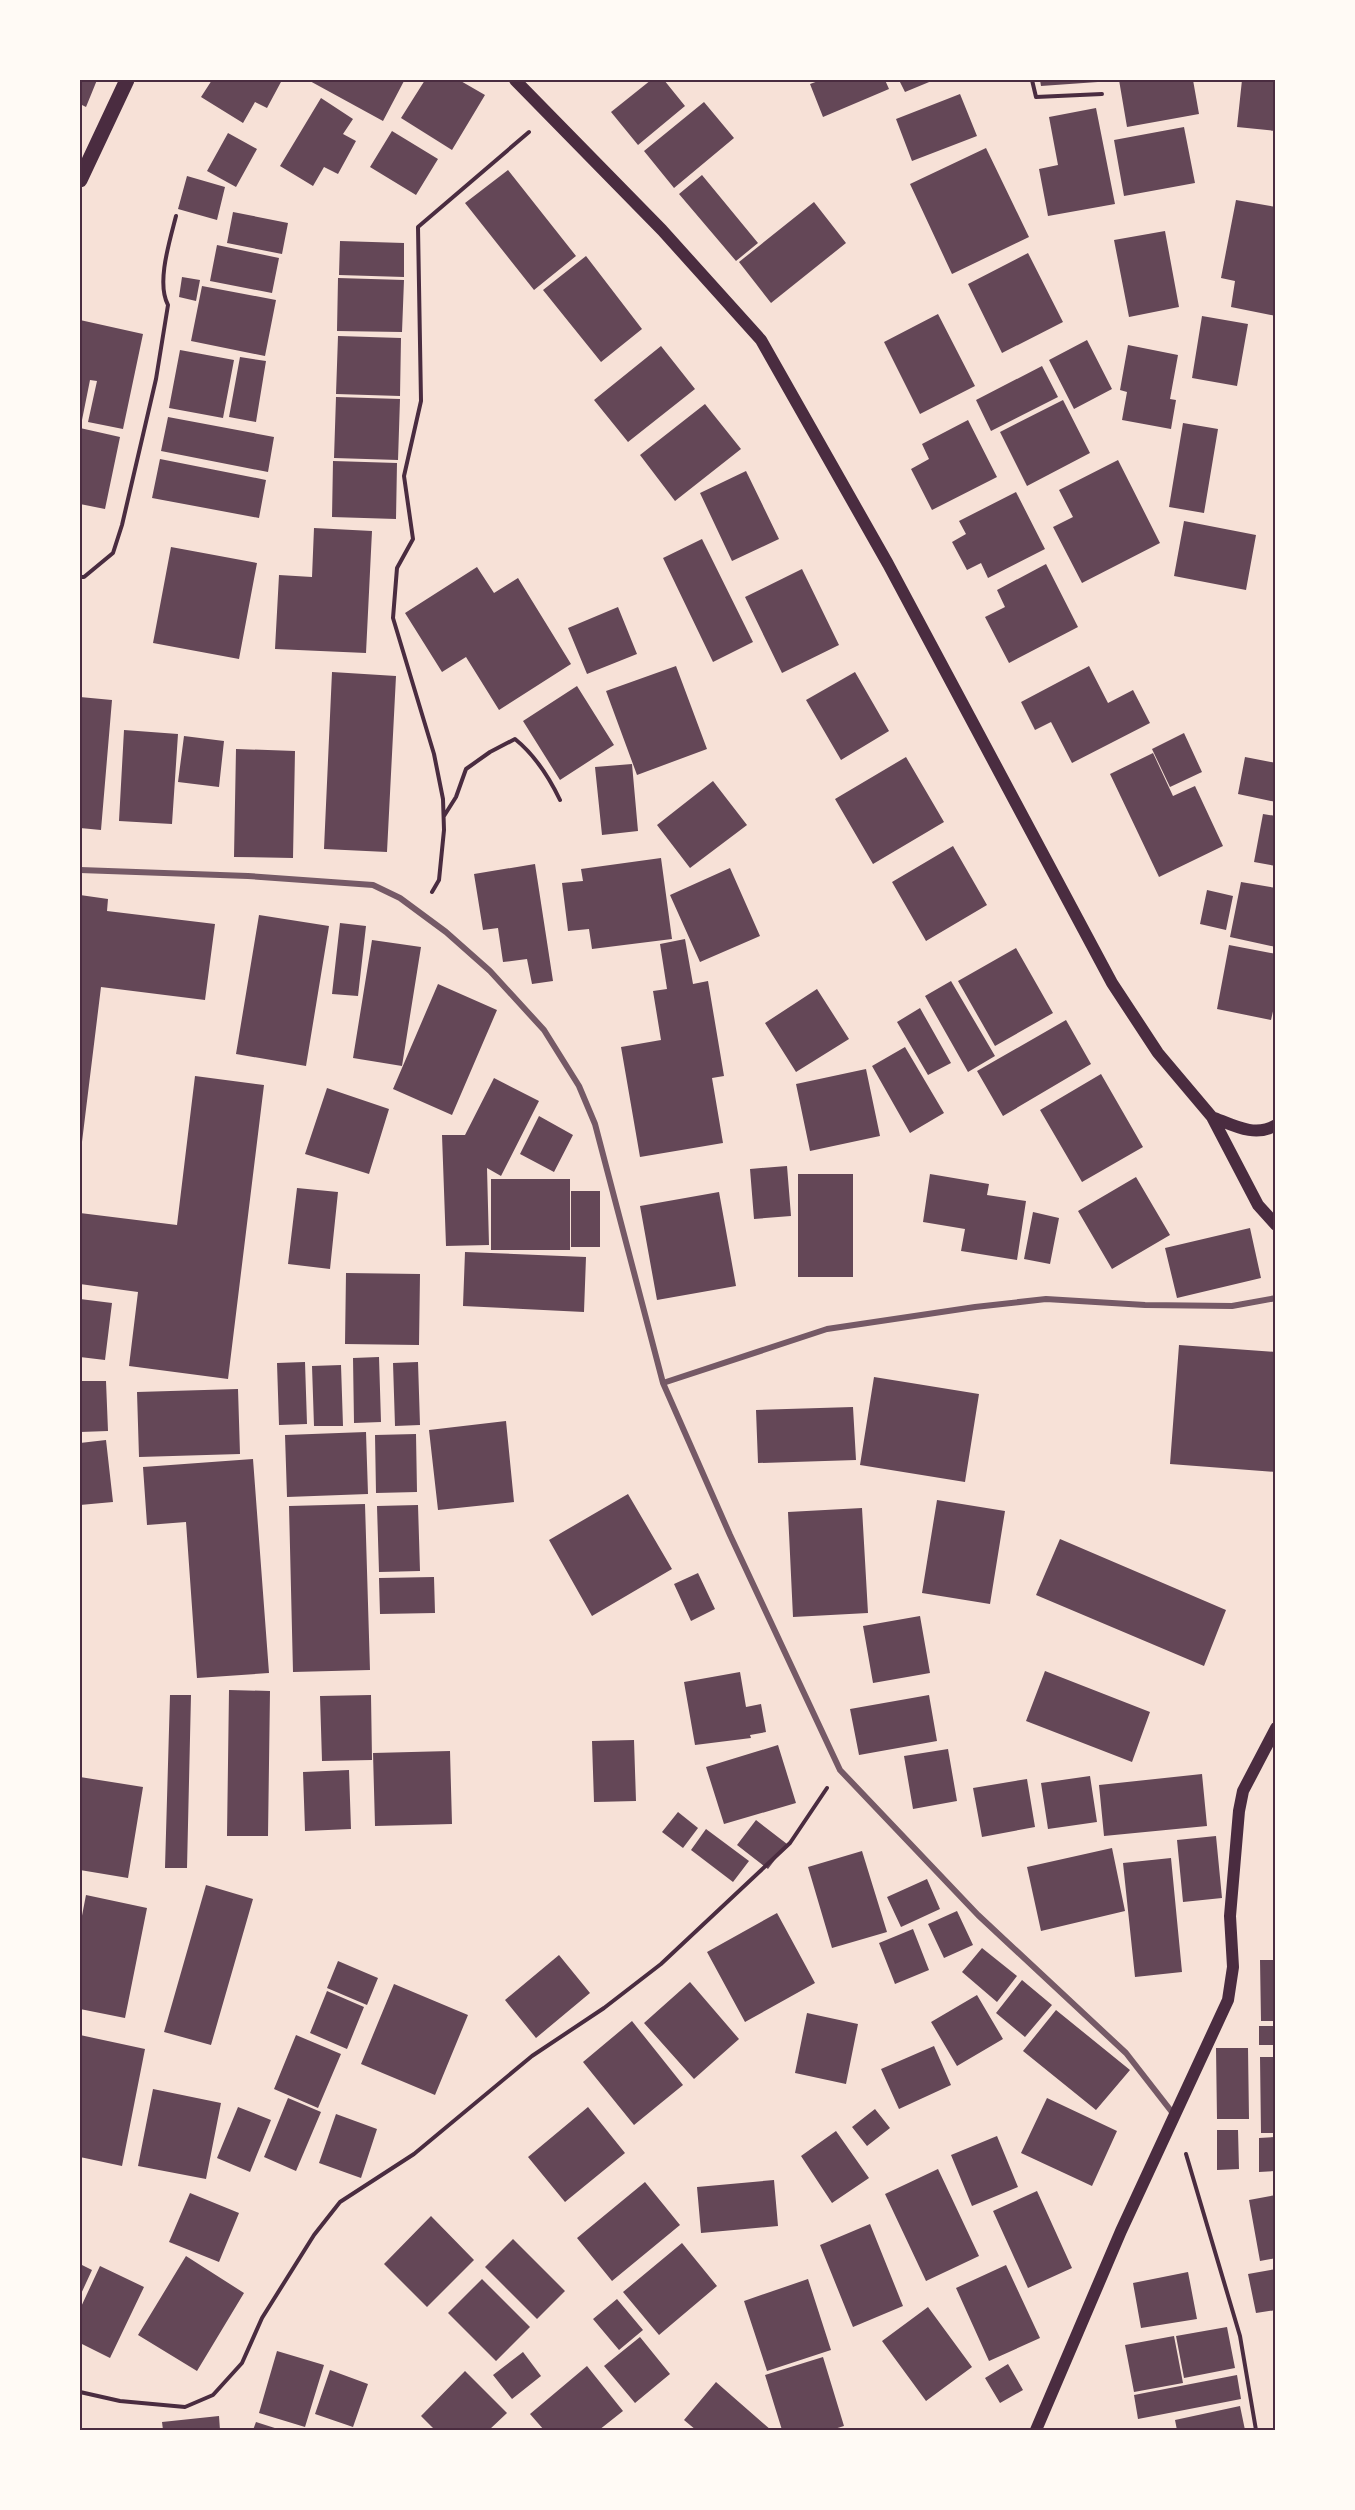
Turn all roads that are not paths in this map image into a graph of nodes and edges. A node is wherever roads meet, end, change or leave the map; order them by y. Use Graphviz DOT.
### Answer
graph roads {
  1 [pos="127,80"];
  2 [pos="515,80"];
  3 [pos="80,180"];
  4 [pos="80,870"];
  5 [pos="1212,1117"];
  6 [pos="1275,1125"];
  7 [pos="1275,1225"];
  8 [pos="1275,1298"];
  9 [pos="663,1383"];
  10 [pos="1275,1728"];
  11 [pos="1175,2116"];
  12 [pos="1036,2430"];
  1 -- 3 [label="main road"];
  2 -- 5 [label="main road"];
  4 -- 9 [label="street"];
  5 -- 6 [label="main road"];
  5 -- 7 [label="main road"];
  8 -- 9 [label="street"];
  9 -- 11 [label="street"];
  10 -- 11 [label="main road"];
  11 -- 12 [label="main road"];
}
